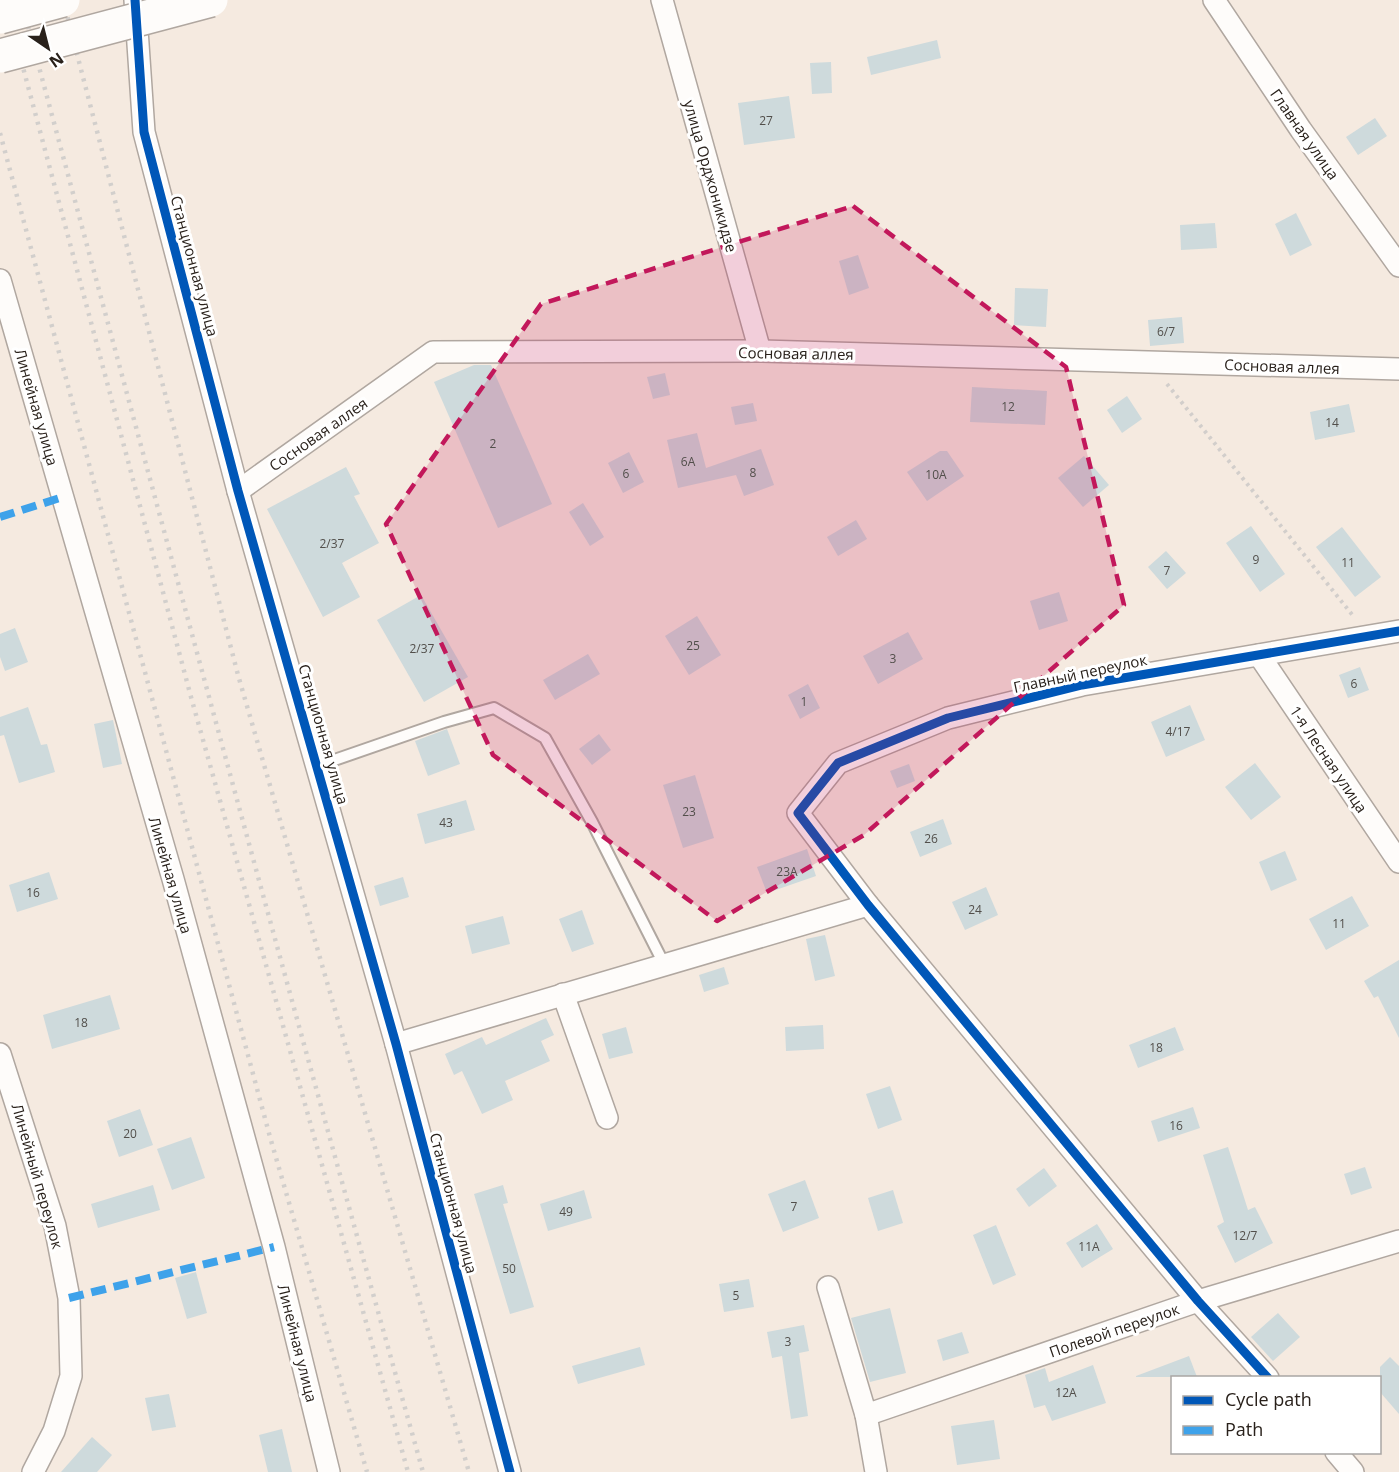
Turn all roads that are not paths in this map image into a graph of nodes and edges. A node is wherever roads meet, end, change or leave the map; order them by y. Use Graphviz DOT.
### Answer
graph roads {
  1 [pos="63,0"];
  2 [pos="135,0"];
  3 [pos="211,0"];
  4 [pos="662,0"];
  5 [pos="1214,0"];
  6 [pos="0,16"];
  7 [pos="0,56"];
  8 [pos="1399,266"];
  9 [pos="0,280"];
  10 [pos="760,351"];
  11 [pos="1399,369"];
  12 [pos="238,491"];
  13 [pos="1399,631"];
  14 [pos="1259,655"];
  15 [pos="317,766"];
  16 [pos="1399,862"];
  17 [pos="868,905"];
  18 [pos="664,964"];
  19 [pos="563,994"];
  20 [pos="396,1044"];
  21 [pos="0,1054"];
  22 [pos="607,1118"];
  23 [pos="1399,1240"];
  24 [pos="828,1287"];
  25 [pos="1198,1301"];
  26 [pos="1267,1376"];
  27 [pos="866,1415"];
  28 [pos="1338,1454"];
  29 [pos="33,1472"];
  30 [pos="329,1472"];
  31 [pos="510,1472"];
  32 [pos="876,1472"];
  33 [pos="1353,1472"];
  1 -- 6 [label="main road, bridge"];
  2 -- 12 [label="street, Станционная улица"];
  3 -- 7 [label="main road, bridge"];
  4 -- 10 [label="street, улица Орджоникидзе"];
  5 -- 8 [label="street, Главная улица"];
  9 -- 30 [label="street, Линейная улица"];
  10 -- 11 [label="street, Сосновая аллея"];
  10 -- 12 [label="street, Сосновая аллея"];
  12 -- 15 [label="street, Станционная улица"];
  13 -- 14 [label="street, Главный переулок"];
  14 -- 16 [label="street, 1-я Лесная улица"];
  14 -- 17 [label="street, Главный переулок"];
  15 -- 18 [label="lane"];
  15 -- 20 [label="street, Станционная улица"];
  17 -- 18 [label="street"];
  17 -- 25 [label="street"];
  18 -- 19 [label="street"];
  19 -- 20 [label="street"];
  19 -- 22 [label="street"];
  20 -- 31 [label="street, Станционная улица"];
  21 -- 29 [label="street, Линейный переулок"];
  23 -- 25 [label="street, Полевой переулок"];
  24 -- 27 [label="street"];
  25 -- 26 [label="street"];
  25 -- 27 [label="street, Полевой переулок"];
  27 -- 32 [label="street"];
  28 -- 33 [label="street"];
}
